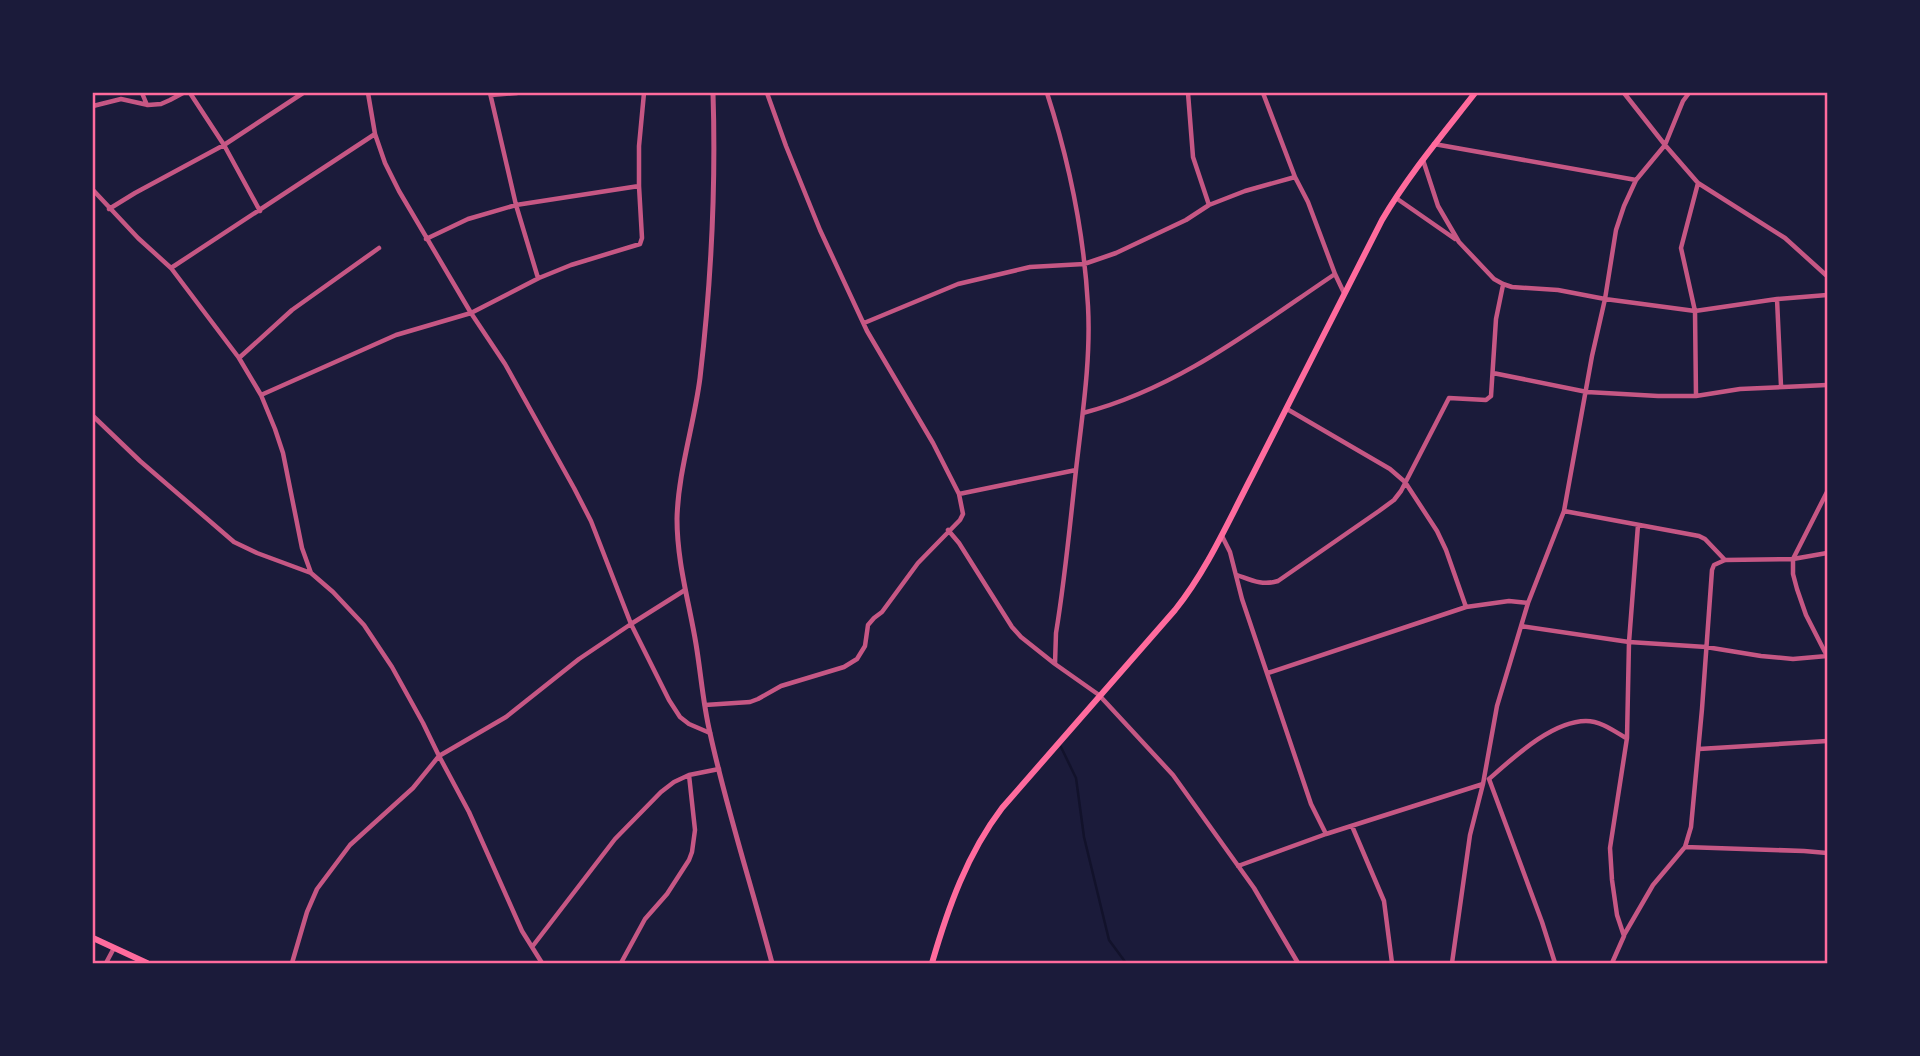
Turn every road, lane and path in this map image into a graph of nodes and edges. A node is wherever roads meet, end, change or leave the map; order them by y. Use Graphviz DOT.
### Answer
graph roads {
  1 [pos="142,93"];
  2 [pos="183,93"];
  3 [pos="190,93"];
  4 [pos="303,93"];
  5 [pos="368,93"];
  6 [pos="517,93"];
  7 [pos="644,93"];
  8 [pos="713,93"];
  9 [pos="767,93"];
  10 [pos="1047,93"];
  11 [pos="1188,93"];
  12 [pos="1263,93"];
  13 [pos="1475,93"];
  14 [pos="1624,93"];
  15 [pos="1689,93"];
  16 [pos="490,94"];
  17 [pos="148,105"];
  18 [pos="93,106"];
  19 [pos="375,134"];
  20 [pos="1434,144"];
  21 [pos="224,145"];
  22 [pos="1665,145"];
  23 [pos="1422,159"];
  24 [pos="1295,177"];
  25 [pos="1636,180"];
  26 [pos="1698,183"];
  27 [pos="639,186"];
  28 [pos="93,190"];
  29 [pos="1395,197"];
  30 [pos="516,205"];
  31 [pos="1209,205"];
  32 [pos="109,209"];
  33 [pos="260,211"];
  34 [pos="426,239"];
  35 [pos="1459,242"];
  36 [pos="379,248"];
  37 [pos="1084,264"];
  38 [pos="171,268"];
  39 [pos="1335,274"];
  40 [pos="1827,276"];
  41 [pos="538,278"];
  42 [pos="1503,284"];
  43 [pos="1345,293"];
  44 [pos="1827,295"];
  45 [pos="1605,299"];
  46 [pos="1777,299"];
  47 [pos="1695,312"];
  48 [pos="471,313"];
  49 [pos="864,323"];
  50 [pos="239,358"];
  51 [pos="1493,373"];
  52 [pos="1827,385"];
  53 [pos="1781,386"];
  54 [pos="1587,392"];
  55 [pos="261,396"];
  56 [pos="1696,396"];
  57 [pos="1287,410"];
  58 [pos="1083,413"];
  59 [pos="93,416"];
  60 [pos="1076,470"];
  61 [pos="1405,482"];
  62 [pos="1827,492"];
  63 [pos="959,494"];
  64 [pos="1564,511"];
  65 [pos="1638,525"];
  66 [pos="948,530"];
  67 [pos="1222,535"];
  68 [pos="1827,553"];
  69 [pos="1793,559"];
  70 [pos="1725,560"];
  71 [pos="311,573"];
  72 [pos="1237,575"];
  73 [pos="685,590"];
  74 [pos="1528,603"];
  75 [pos="1466,607"];
  76 [pos="631,624"];
  77 [pos="1521,626"];
  78 [pos="1629,642"];
  79 [pos="1706,647"];
  80 [pos="1827,657"];
  81 [pos="1055,664"];
  82 [pos="1268,673"];
  83 [pos="1099,695"];
  84 [pos="705,705"];
  85 [pos="710,733"];
  86 [pos="1627,738"];
  87 [pos="1827,741"];
  88 [pos="1699,749"];
  89 [pos="439,756"];
  90 [pos="719,769"];
  91 [pos="690,775"];
  92 [pos="1489,779"];
  93 [pos="1483,784"];
  94 [pos="1352,826"];
  95 [pos="1326,834"];
  96 [pos="1685,847"];
  97 [pos="1827,852"];
  98 [pos="1238,866"];
  99 [pos="1624,936"];
  100 [pos="93,938"];
  101 [pos="532,947"];
  102 [pos="114,948"];
  103 [pos="539,962"];
  104 [pos="106,963"];
  105 [pos="147,963"];
  106 [pos="292,963"];
  107 [pos="621,963"];
  108 [pos="772,963"];
  109 [pos="932,963"];
  110 [pos="1298,963"];
  111 [pos="1392,963"];
  112 [pos="1452,963"];
  113 [pos="1555,963"];
  114 [pos="1612,963"];
  1 -- 17 [label="street"];
  2 -- 17 [label="street"];
  3 -- 21 [label="street"];
  4 -- 21 [label="street"];
  5 -- 19 [label="street"];
  6 -- 16 [label="street"];
  7 -- 27 [label="street"];
  8 -- 73 [label="street"];
  9 -- 49 [label="street"];
  10 -- 37 [label="street"];
  11 -- 31 [label="street"];
  12 -- 24 [label="street"];
  13 -- 20 [label="main road"];
  14 -- 22 [label="street"];
  15 -- 22 [label="street"];
  16 -- 30 [label="street"];
  17 -- 18 [label="street"];
  19 -- 33 [label="street"];
  19 -- 34 [label="street"];
  20 -- 23 [label="main road"];
  20 -- 25 [label="street"];
  21 -- 32 [label="street"];
  21 -- 33 [label="street"];
  22 -- 25 [label="street"];
  22 -- 26 [label="street"];
  23 -- 29 [label="main road"];
  23 -- 35 [label="street"];
  24 -- 31 [label="street"];
  24 -- 39 [label="street"];
  25 -- 45 [label="street"];
  26 -- 40 [label="street"];
  26 -- 47 [label="street"];
  27 -- 30 [label="street"];
  27 -- 41 [label="street"];
  28 -- 32 [label="street"];
  29 -- 35 [label="street"];
  29 -- 43 [label="main road"];
  30 -- 34 [label="street"];
  30 -- 41 [label="street"];
  31 -- 37 [label="street"];
  32 -- 38 [label="street"];
  33 -- 38 [label="street"];
  34 -- 48 [label="street"];
  35 -- 42 [label="street"];
  36 -- 50 [label="street"];
  37 -- 49 [label="street"];
  37 -- 58 [label="street"];
  38 -- 50 [label="street"];
  39 -- 43 [label="street"];
  39 -- 58 [label="street"];
  41 -- 48 [label="street"];
  42 -- 45 [label="street"];
  42 -- 51 [label="street"];
  43 -- 57 [label="main road"];
  44 -- 46 [label="street"];
  45 -- 47 [label="street"];
  45 -- 54 [label="street"];
  46 -- 47 [label="street"];
  46 -- 53 [label="street"];
  47 -- 56 [label="street"];
  48 -- 55 [label="street"];
  48 -- 76 [label="street"];
  49 -- 63 [label="street"];
  50 -- 55 [label="street"];
  51 -- 54 [label="street"];
  51 -- 61 [label="street"];
  52 -- 53 [label="street"];
  53 -- 56 [label="street"];
  54 -- 56 [label="street"];
  54 -- 64 [label="street"];
  55 -- 71 [label="street"];
  57 -- 61 [label="street"];
  57 -- 67 [label="main road"];
  58 -- 60 [label="street"];
  59 -- 71 [label="street"];
  60 -- 63 [label="street"];
  60 -- 81 [label="street"];
  61 -- 72 [label="street"];
  61 -- 75 [label="street"];
  62 -- 69 [label="street"];
  63 -- 66 [label="street"];
  64 -- 65 [label="street"];
  64 -- 74 [label="street"];
  65 -- 70 [label="street"];
  65 -- 78 [label="street"];
  66 -- 81 [label="street"];
  66 -- 84 [label="street"];
  67 -- 72 [label="street"];
  67 -- 83 [label="main road"];
  68 -- 69 [label="street"];
  69 -- 70 [label="street"];
  69 -- 80 [label="street"];
  70 -- 79 [label="street"];
  71 -- 89 [label="street"];
  72 -- 82 [label="street"];
  73 -- 76 [label="street"];
  73 -- 84 [label="street"];
  74 -- 75 [label="street"];
  74 -- 77 [label="street"];
  75 -- 82 [label="street"];
  76 -- 85 [label="street"];
  76 -- 89 [label="street"];
  77 -- 78 [label="street"];
  77 -- 93 [label="street"];
  78 -- 79 [label="street"];
  78 -- 86 [label="street"];
  79 -- 80 [label="street"];
  79 -- 88 [label="street"];
  81 -- 83 [label="street"];
  82 -- 95 [label="street"];
  83 -- 98 [label="street"];
  83 -- 109 [label="main road"];
  84 -- 85 [label="street"];
  85 -- 90 [label="street"];
  86 -- 92 [label="street"];
  86 -- 99 [label="street"];
  87 -- 88 [label="street"];
  88 -- 96 [label="street"];
  89 -- 101 [label="street"];
  89 -- 106 [label="street"];
  90 -- 91 [label="street"];
  90 -- 108 [label="street"];
  91 -- 101 [label="street"];
  91 -- 107 [label="street"];
  92 -- 93 [label="street"];
  92 -- 113 [label="street"];
  93 -- 94 [label="street"];
  93 -- 112 [label="street"];
  94 -- 95 [label="street"];
  94 -- 111 [label="street"];
  95 -- 98 [label="street"];
  96 -- 97 [label="street"];
  96 -- 99 [label="street"];
  98 -- 110 [label="street"];
  99 -- 114 [label="street"];
  100 -- 102 [label="main road"];
  101 -- 103 [label="street"];
  102 -- 104 [label="street"];
  102 -- 105 [label="main road"];
}
